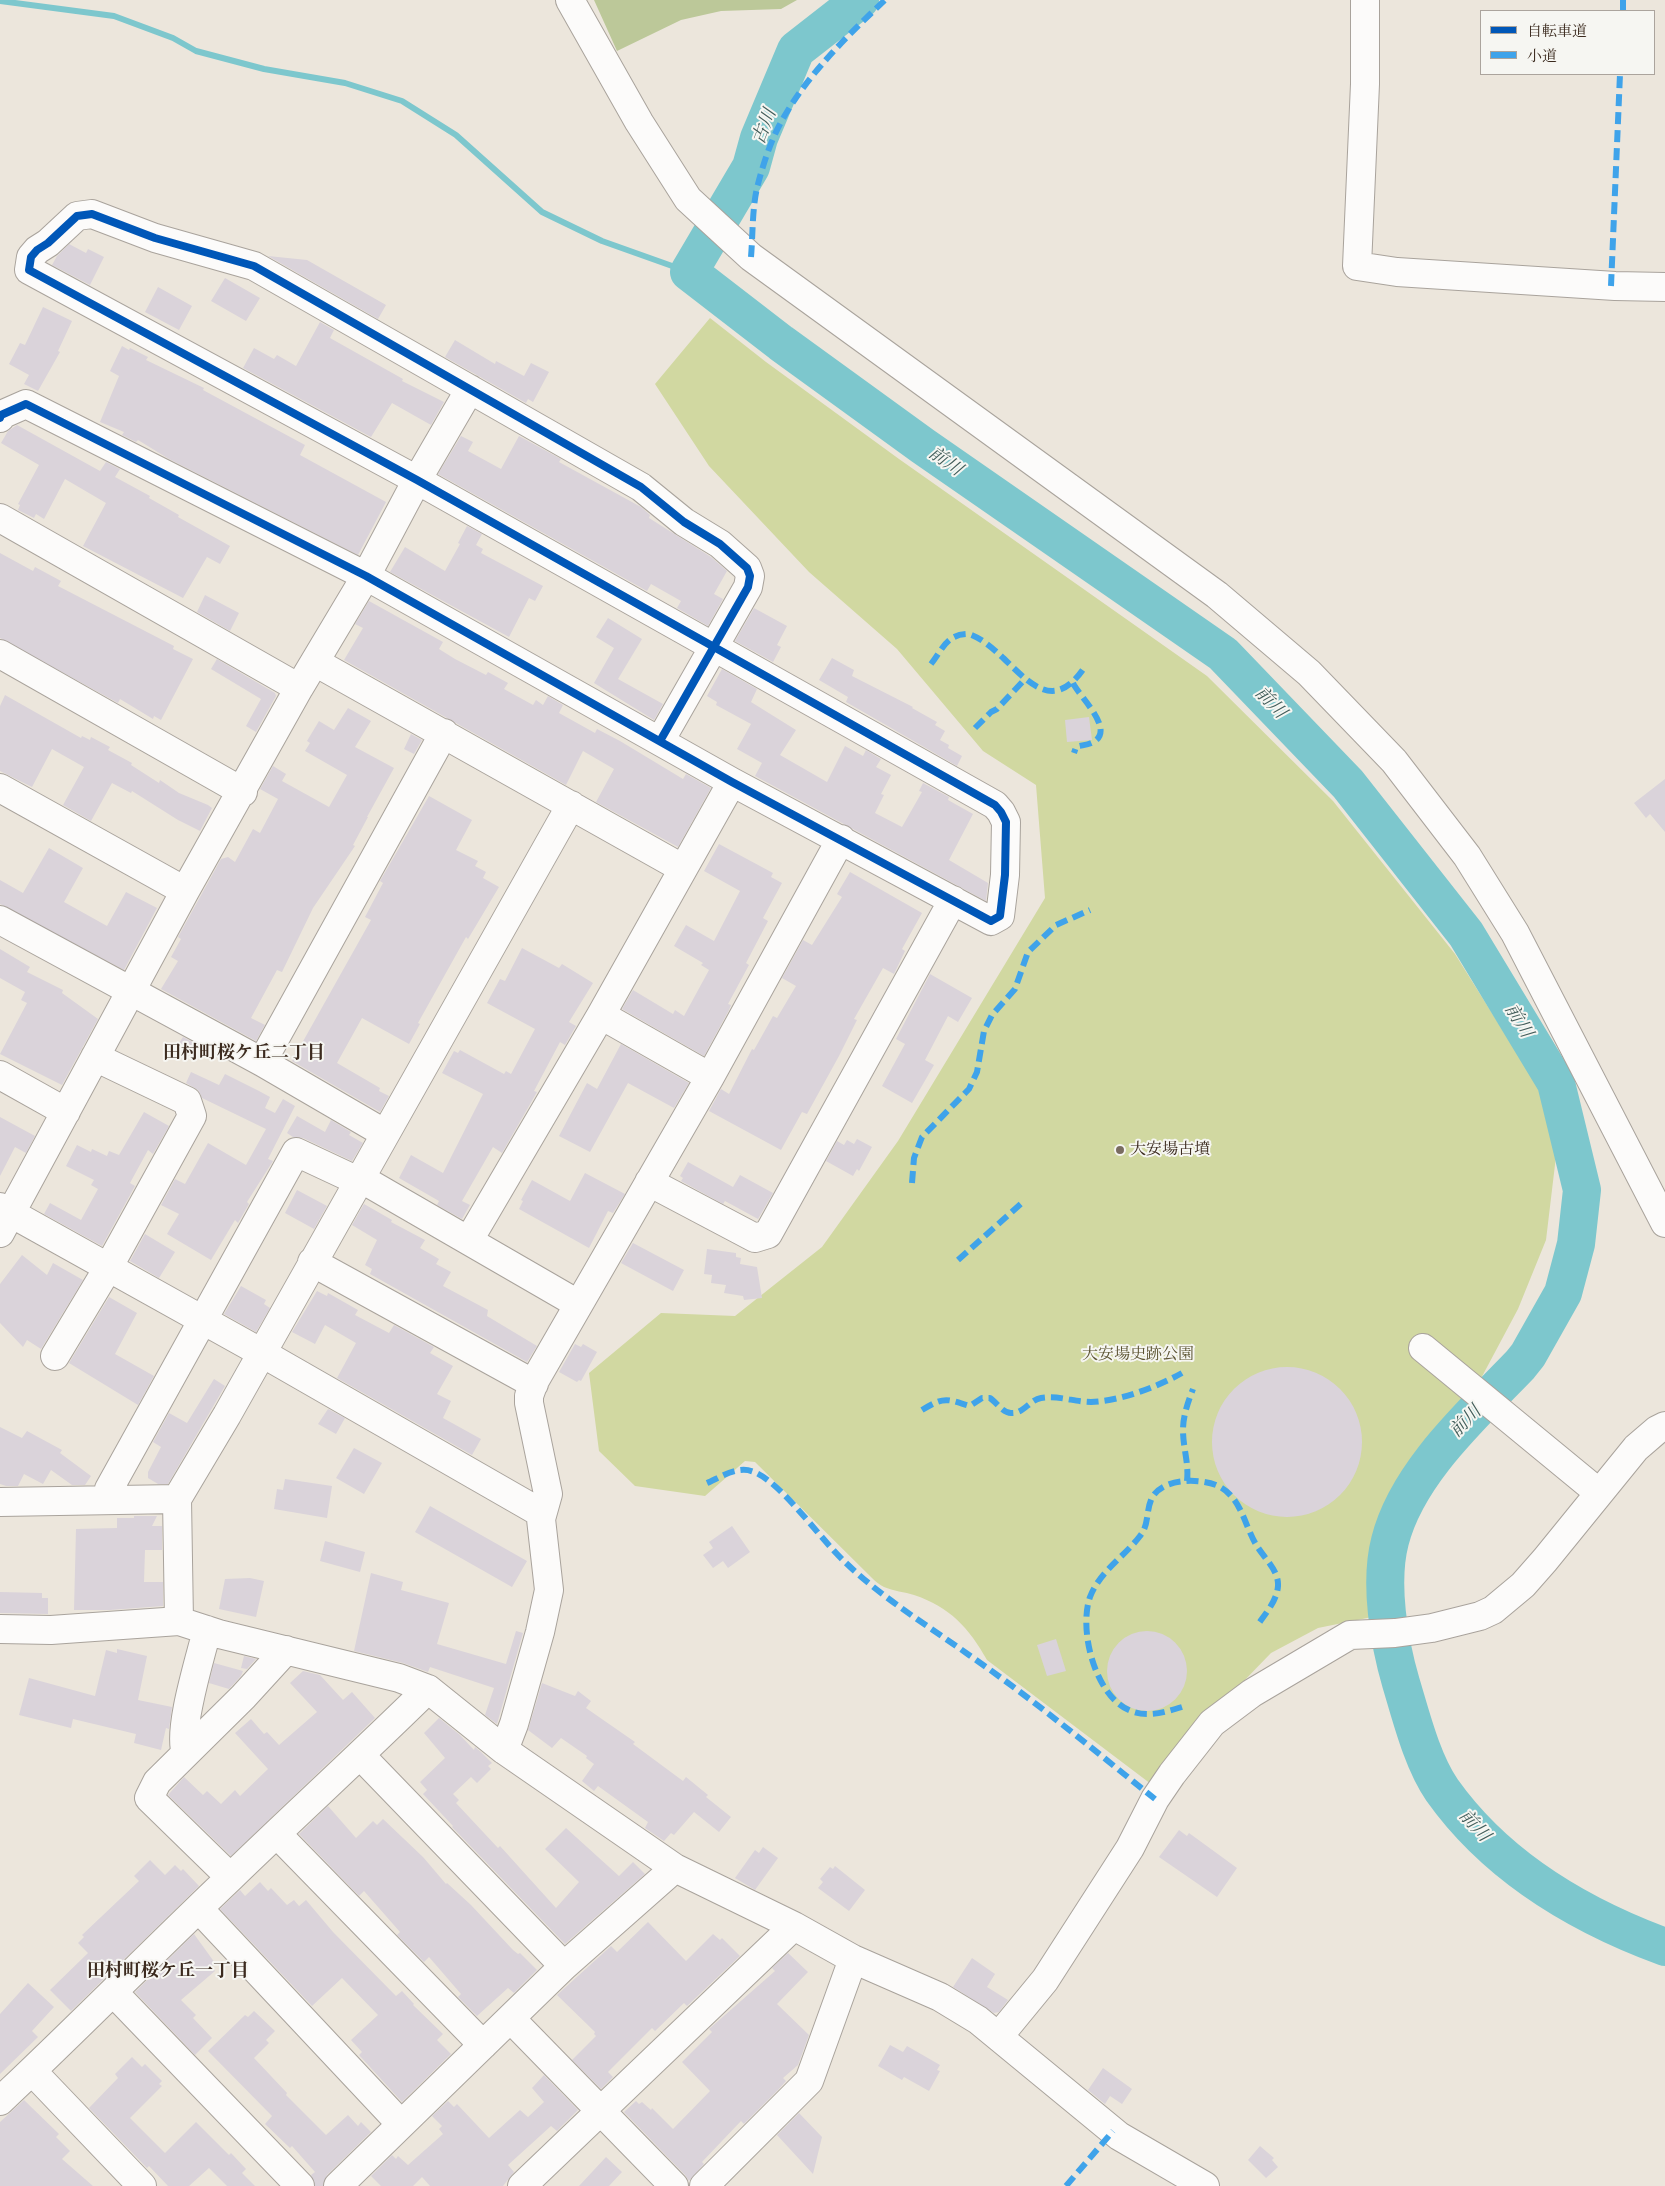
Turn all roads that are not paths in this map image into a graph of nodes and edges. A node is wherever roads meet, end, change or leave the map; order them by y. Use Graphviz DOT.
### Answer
graph roads {
  1 [pos="570,0"];
  2 [pos="1365,0"];
  3 [pos="1665,287"];
  4 [pos="470,389"];
  5 [pos="0,418"];
  6 [pos="417,480"];
  7 [pos="0,518"];
  8 [pos="366,576"];
  9 [pos="714,648"];
  10 [pos="0,654"];
  11 [pos="315,662"];
  12 [pos="299,688"];
  13 [pos="444,733"];
  14 [pos="660,741"];
  15 [pos="732,782"];
  16 [pos="0,788"];
  17 [pos="242,792"];
  18 [pos="570,804"];
  19 [pos="841,839"];
  20 [pos="682,868"];
  21 [pos="185,891"];
  22 [pos="953,900"];
  23 [pos="0,920"];
  24 [pos="131,991"];
  25 [pos="601,1015"];
  26 [pos="95,1057"];
  27 [pos="262,1062"];
  28 [pos="0,1075"];
  29 [pos="710,1077"];
  30 [pos="66,1112"];
  31 [pos="384,1133"];
  32 [pos="359,1180"];
  33 [pos="649,1182"];
  34 [pos="4,1218"];
  35 [pos="1665,1223"];
  36 [pos="469,1240"];
  37 [pos="312,1262"];
  38 [pos="108,1268"];
  39 [pos="578,1304"];
  40 [pos="204,1321"];
  41 [pos="1423,1348"];
  42 [pos="262,1353"];
  43 [pos="55,1356"];
  44 [pos="534,1384"];
  45 [pos="1665,1426"];
  46 [pos="1598,1492"];
  47 [pos="178,1499"];
  48 [pos="106,1500"];
  49 [pos="0,1502"];
  50 [pos="542,1513"];
  51 [pos="179,1621"];
  52 [pos="0,1629"];
  53 [pos="207,1630"];
  54 [pos="286,1650"];
  55 [pos="428,1689"];
  56 [pos="504,1750"];
  57 [pos="186,1753"];
  58 [pos="361,1756"];
  59 [pos="277,1834"];
  60 [pos="674,1868"];
  61 [pos="230,1877"];
  62 [pos="199,1909"];
  63 [pos="794,1926"];
  64 [pos="854,1959"];
  65 [pos="564,1966"];
  66 [pos="114,1993"];
  67 [pos="511,2019"];
  68 [pos="999,2036"];
  69 [pos="483,2045"];
  70 [pos="32,2071"];
  71 [pos="0,2101"];
  72 [pos="601,2109"];
  73 [pos="400,2124"];
  74 [pos="142,2186"];
  75 [pos="300,2186"];
  76 [pos="338,2186"];
  77 [pos="522,2186"];
  78 [pos="674,2186"];
  79 [pos="704,2186"];
  80 [pos="1205,2186"];
  1 -- 35 [label="street"];
  2 -- 3 [label="street"];
  4 -- 6 [label="street"];
  4 -- 6 [label="street"];
  4 -- 9 [label="street"];
  5 -- 8 [label="street"];
  6 -- 8 [label="street"];
  6 -- 9 [label="street"];
  7 -- 12 [label="street"];
  8 -- 11 [label="street"];
  8 -- 14 [label="street"];
  9 -- 14 [label="street"];
  9 -- 22 [label="street"];
  10 -- 17 [label="street"];
  11 -- 12 [label="street"];
  11 -- 13 [label="street"];
  12 -- 17 [label="street"];
  13 -- 18 [label="street"];
  13 -- 27 [label="street"];
  14 -- 15 [label="street"];
  15 -- 19 [label="street"];
  15 -- 20 [label="street"];
  16 -- 21 [label="street"];
  17 -- 21 [label="street"];
  18 -- 20 [label="street"];
  18 -- 31 [label="street"];
  19 -- 22 [label="street"];
  19 -- 29 [label="street"];
  20 -- 25 [label="street"];
  21 -- 24 [label="street"];
  22 -- 33 [label="street"];
  23 -- 24 [label="street"];
  24 -- 26 [label="street"];
  24 -- 27 [label="street"];
  25 -- 29 [label="street"];
  25 -- 36 [label="street"];
  26 -- 30 [label="street"];
  26 -- 38 [label="street"];
  27 -- 31 [label="street"];
  28 -- 30 [label="street"];
  29 -- 33 [label="street"];
  30 -- 34 [label="street"];
  31 -- 32 [label="street"];
  32 -- 36 [label="street"];
  32 -- 37 [label="street"];
  32 -- 40 [label="street"];
  33 -- 39 [label="street"];
  34 -- 38 [label="street"];
  36 -- 39 [label="street"];
  37 -- 42 [label="street"];
  37 -- 44 [label="street"];
  38 -- 40 [label="street"];
  38 -- 43 [label="street"];
  39 -- 44 [label="street"];
  40 -- 42 [label="street"];
  40 -- 48 [label="street"];
  41 -- 46 [label="street"];
  42 -- 47 [label="street"];
  42 -- 50 [label="street"];
  44 -- 50 [label="street"];
  45 -- 46 [label="street"];
  46 -- 68 [label="street"];
  47 -- 48 [label="street"];
  47 -- 51 [label="street"];
  48 -- 49 [label="street"];
  50 -- 56 [label="street"];
  51 -- 52 [label="street"];
  51 -- 53 [label="street"];
  53 -- 54 [label="street"];
  53 -- 57 [label="street"];
  54 -- 55 [label="street"];
  54 -- 57 [label="street"];
  55 -- 56 [label="street"];
  55 -- 58 [label="street"];
  56 -- 60 [label="street"];
  57 -- 61 [label="street"];
  58 -- 59 [label="street"];
  58 -- 65 [label="street"];
  59 -- 61 [label="street"];
  59 -- 69 [label="street"];
  60 -- 63 [label="street"];
  60 -- 65 [label="street"];
  61 -- 62 [label="street"];
  62 -- 66 [label="street"];
  62 -- 73 [label="street"];
  63 -- 64 [label="street"];
  63 -- 72 [label="street"];
  64 -- 68 [label="street"];
  64 -- 79 [label="street"];
  65 -- 67 [label="street"];
  66 -- 70 [label="street"];
  66 -- 75 [label="street"];
  67 -- 69 [label="street"];
  67 -- 72 [label="street"];
  68 -- 80 [label="street"];
  69 -- 73 [label="street"];
  70 -- 71 [label="street"];
  70 -- 74 [label="street"];
  72 -- 77 [label="street"];
  72 -- 78 [label="street"];
  73 -- 76 [label="street"];
}
